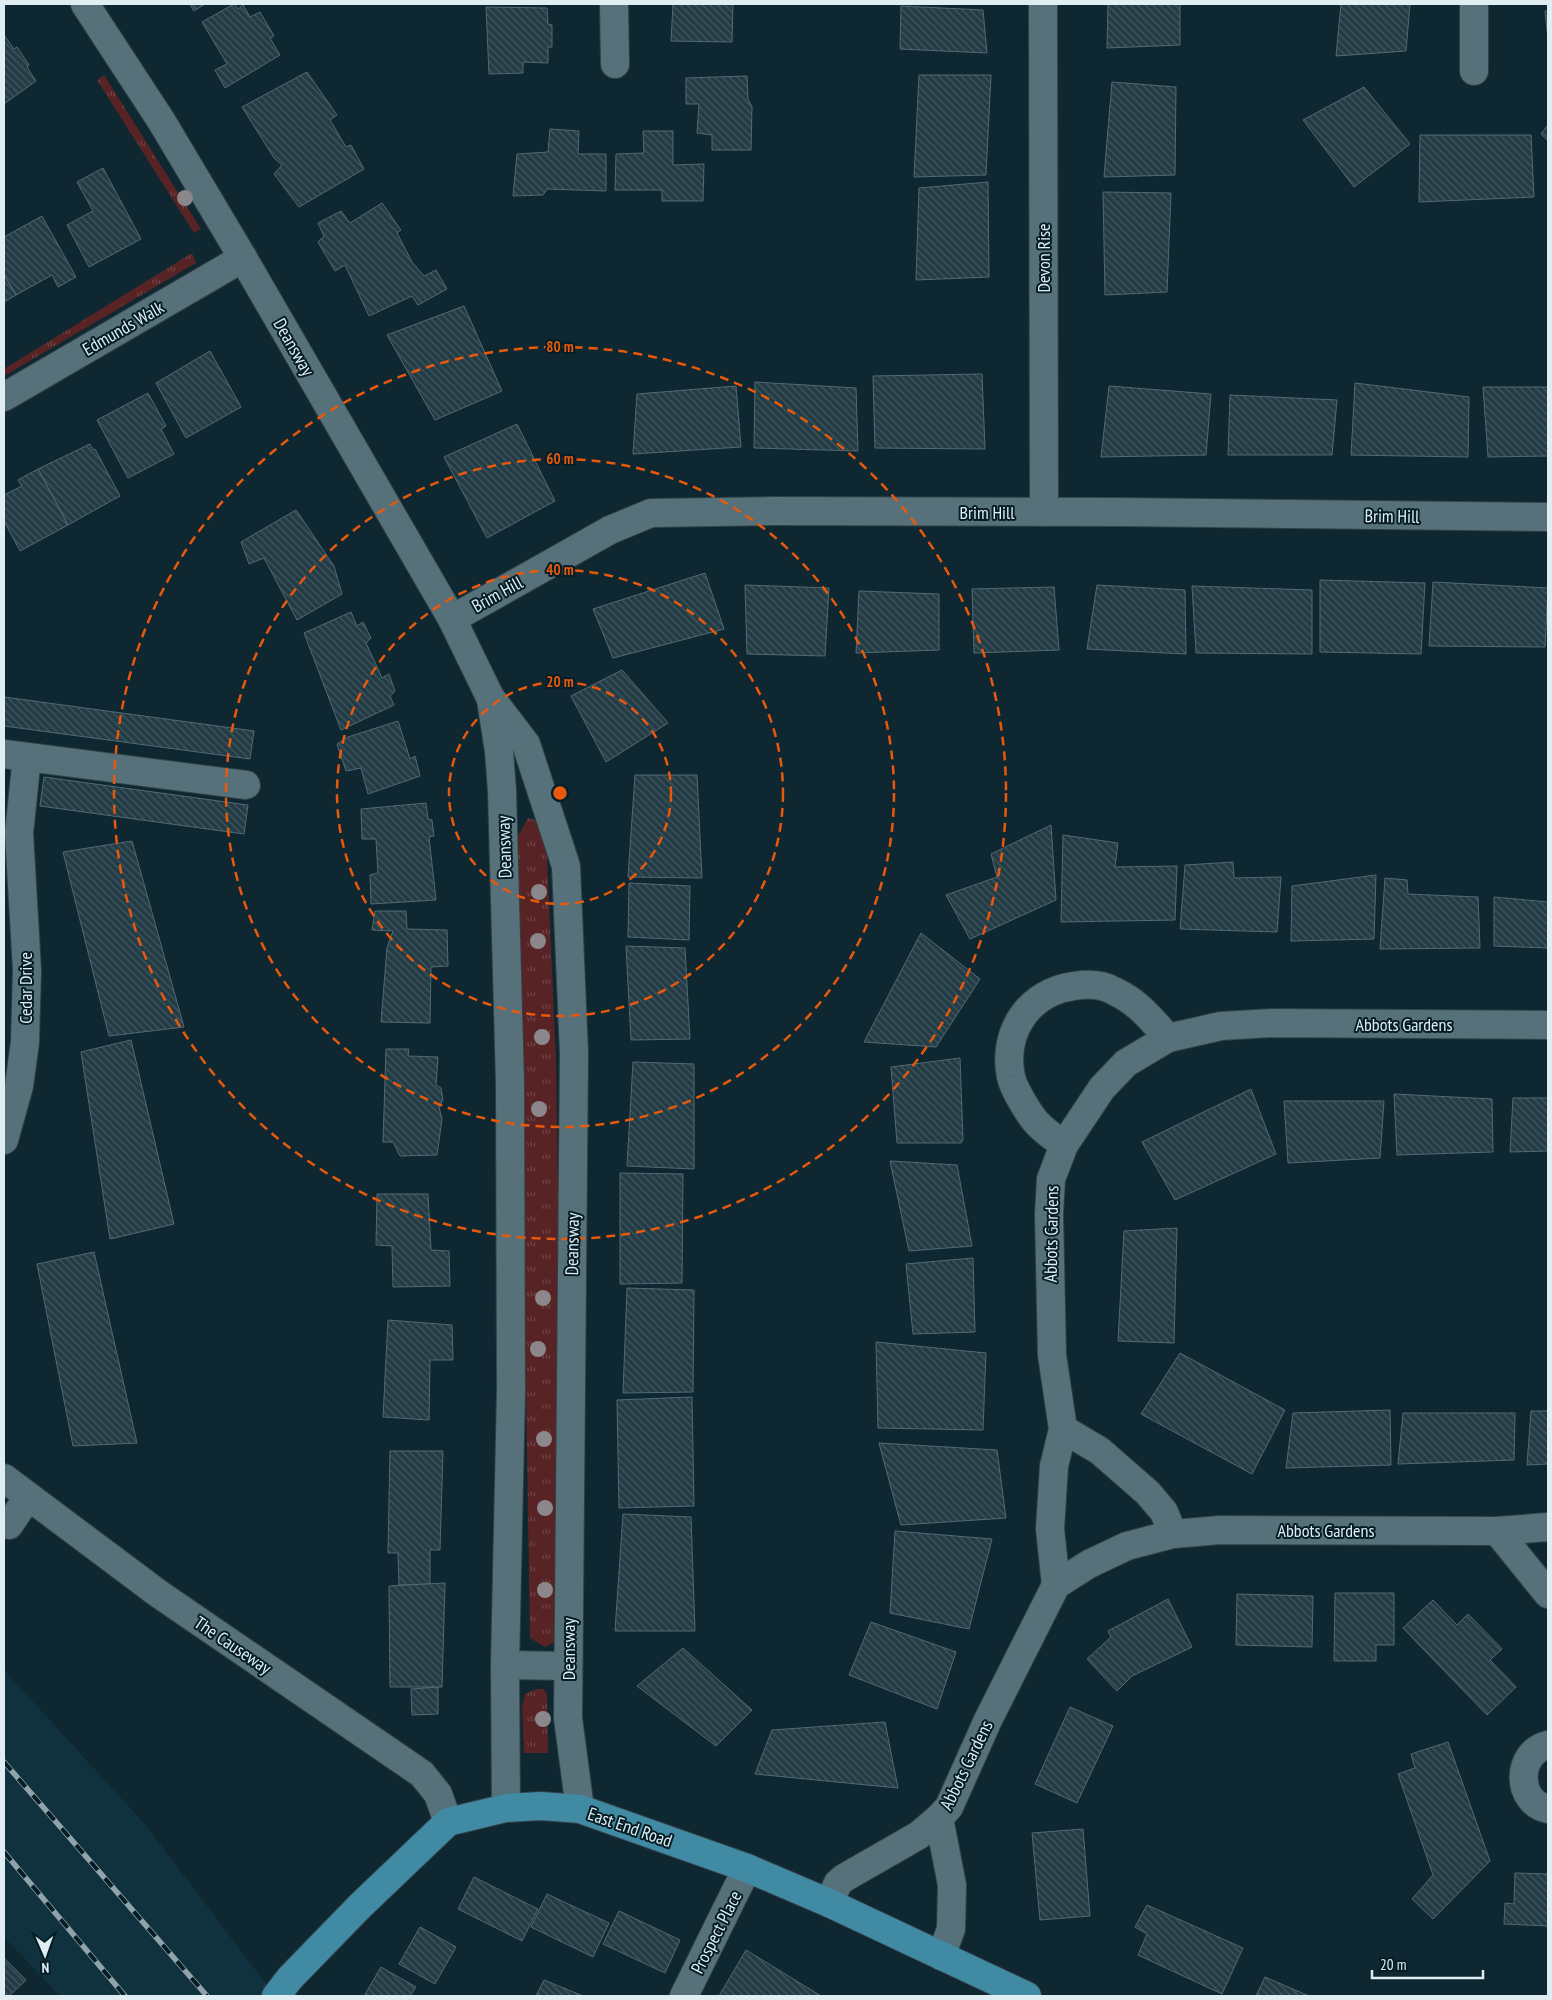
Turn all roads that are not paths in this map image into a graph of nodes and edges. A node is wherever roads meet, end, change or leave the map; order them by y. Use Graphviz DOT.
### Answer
graph roads {
  1 [pos="85,4"];
  2 [pos="614,4"];
  3 [pos="1043,4"];
  4 [pos="1474,4"];
  5 [pos="614,64"];
  6 [pos="1474,71"];
  7 [pos="243,258"];
  8 [pos="4,397"];
  9 [pos="1044,512"];
  10 [pos="1548,517"];
  11 [pos="452,619"];
  12 [pos="490,697"];
  13 [pos="15,755"];
  14 [pos="246,785"];
  15 [pos="1548,1024"];
  16 [pos="1168,1038"];
  17 [pos="4,1140"];
  18 [pos="1064,1145"];
  19 [pos="1063,1429"];
  20 [pos="4,1478"];
  21 [pos="28,1497"];
  22 [pos="9,1525"];
  23 [pos="1548,1527"];
  24 [pos="1497,1531"];
  25 [pos="1173,1534"];
  26 [pos="1056,1585"];
  27 [pos="1548,1594"];
  28 [pos="505,1665"];
  29 [pos="568,1666"];
  30 [pos="1548,1745"];
  31 [pos="506,1808"];
  32 [pos="1548,1808"];
  33 [pos="580,1809"];
  34 [pos="939,1818"];
  35 [pos="448,1822"];
  36 [pos="748,1868"];
  37 [pos="829,1903"];
  38 [pos="941,1956"];
  39 [pos="283,1987"];
  40 [pos="684,1996"];
  41 [pos="1027,1996"];
  1 -- 7 [label="street, Deansway"];
  2 -- 5 [label="street"];
  3 -- 9 [label="street, Devon Rise"];
  4 -- 6 [label="street"];
  7 -- 8 [label="street, Edmunds Walk"];
  7 -- 11 [label="street, Deansway"];
  9 -- 10 [label="street, Brim Hill"];
  9 -- 11 [label="street, Brim Hill"];
  11 -- 12 [label="street, Deansway"];
  12 -- 28 [label="street, Deansway"];
  12 -- 29 [label="street, Deansway"];
  13 -- 14 [label="street"];
  13 -- 17 [label="street, Cedar Drive"];
  15 -- 16 [label="street, Abbots Gardens"];
  16 -- 18 [label="street, Abbots Gardens"];
  16 -- 18 [label="street"];
  18 -- 19 [label="street, Abbots Gardens"];
  19 -- 25 [label="street"];
  19 -- 26 [label="street, Abbots Gardens"];
  20 -- 21 [label="street, The Causeway"];
  21 -- 22 [label="street"];
  21 -- 35 [label="street, The Causeway"];
  23 -- 24 [label="street, Abbots Gardens"];
  24 -- 25 [label="street, Abbots Gardens"];
  24 -- 27 [label="street"];
  25 -- 26 [label="street, Abbots Gardens"];
  26 -- 34 [label="street, Abbots Gardens"];
  28 -- 29 [label="street"];
  28 -- 31 [label="street, Deansway"];
  29 -- 33 [label="street, Deansway"];
  30 -- 32 [label="street"];
  31 -- 33 [label="main road, East End Road"];
  31 -- 35 [label="main road, East End Road"];
  33 -- 36 [label="main road, East End Road"];
  34 -- 37 [label="street"];
  34 -- 38 [label="street, Abbots Gardens"];
  35 -- 39 [label="main road"];
  36 -- 37 [label="main road, East End Road"];
  36 -- 40 [label="street, Prospect Place"];
  37 -- 38 [label="main road, East End Road"];
  38 -- 41 [label="main road, East End Road"];
}
